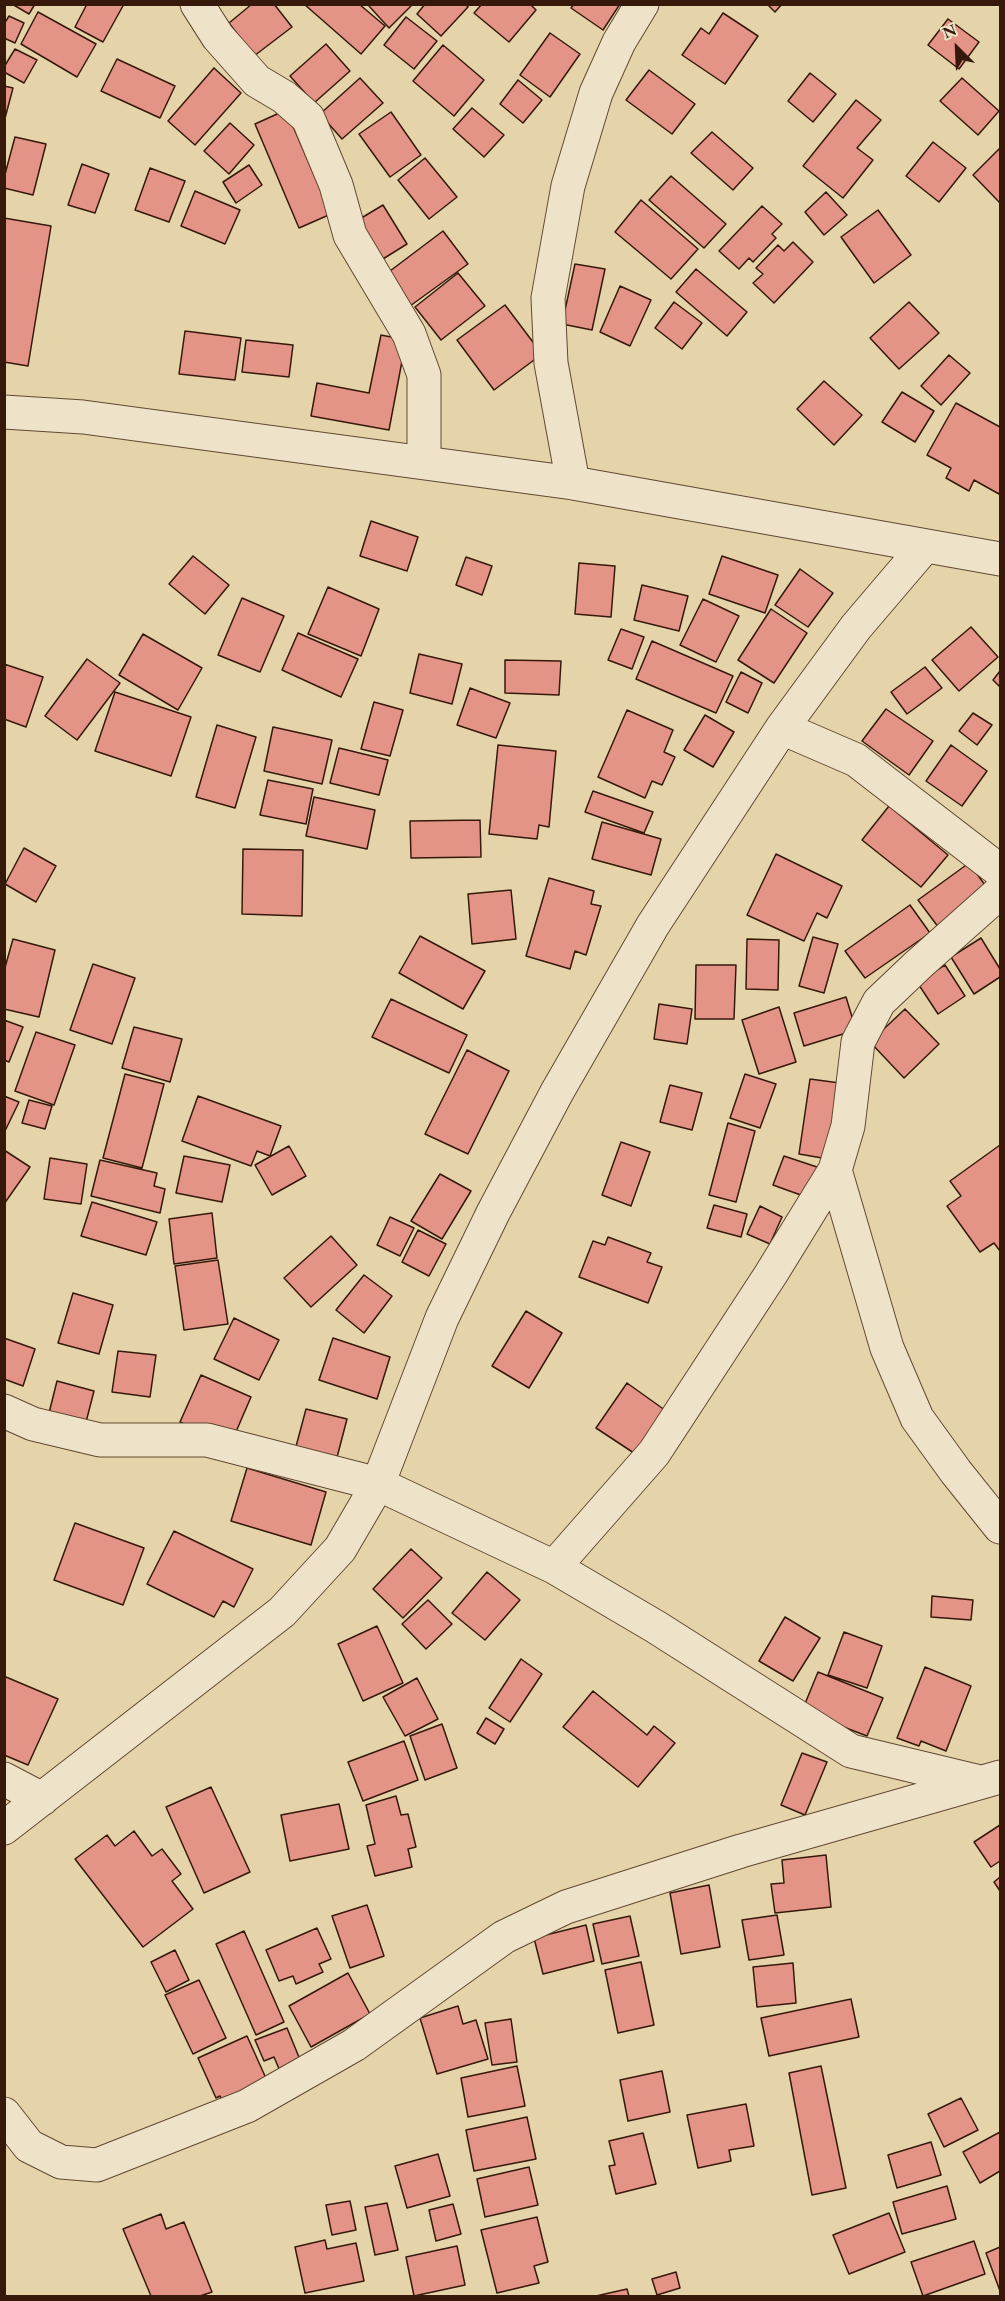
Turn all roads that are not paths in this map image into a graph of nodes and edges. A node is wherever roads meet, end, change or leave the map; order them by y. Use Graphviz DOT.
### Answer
graph roads {
  1 [pos="198,4"];
  2 [pos="642,4"];
  3 [pos="4,412"];
  4 [pos="424,462"];
  5 [pos="573,483"];
  6 [pos="925,546"];
  7 [pos="1000,559"];
  8 [pos="783,728"];
  9 [pos="1000,871"];
  10 [pos="1000,892"];
  11 [pos="836,1170"];
  12 [pos="4,1411"];
  13 [pos="378,1484"];
  14 [pos="1000,1527"];
  15 [pos="554,1567"];
  16 [pos="4,1779"];
  17 [pos="992,1780"];
  18 [pos="42,1799"];
  19 [pos="4,1828"];
  20 [pos="4,2114"];
  1 -- 4 [label="street"];
  2 -- 5 [label="street"];
  3 -- 4 [label="street"];
  4 -- 5 [label="street"];
  5 -- 6 [label="street"];
  6 -- 7 [label="street"];
  6 -- 8 [label="street"];
  8 -- 9 [label="street"];
  8 -- 13 [label="street"];
  10 -- 11 [label="street"];
  11 -- 14 [label="street"];
  11 -- 15 [label="street"];
  12 -- 13 [label="street"];
  13 -- 15 [label="street"];
  13 -- 18 [label="street"];
  15 -- 17 [label="street"];
  16 -- 18 [label="street"];
  17 -- 20 [label="street"];
  18 -- 19 [label="street"];
}
